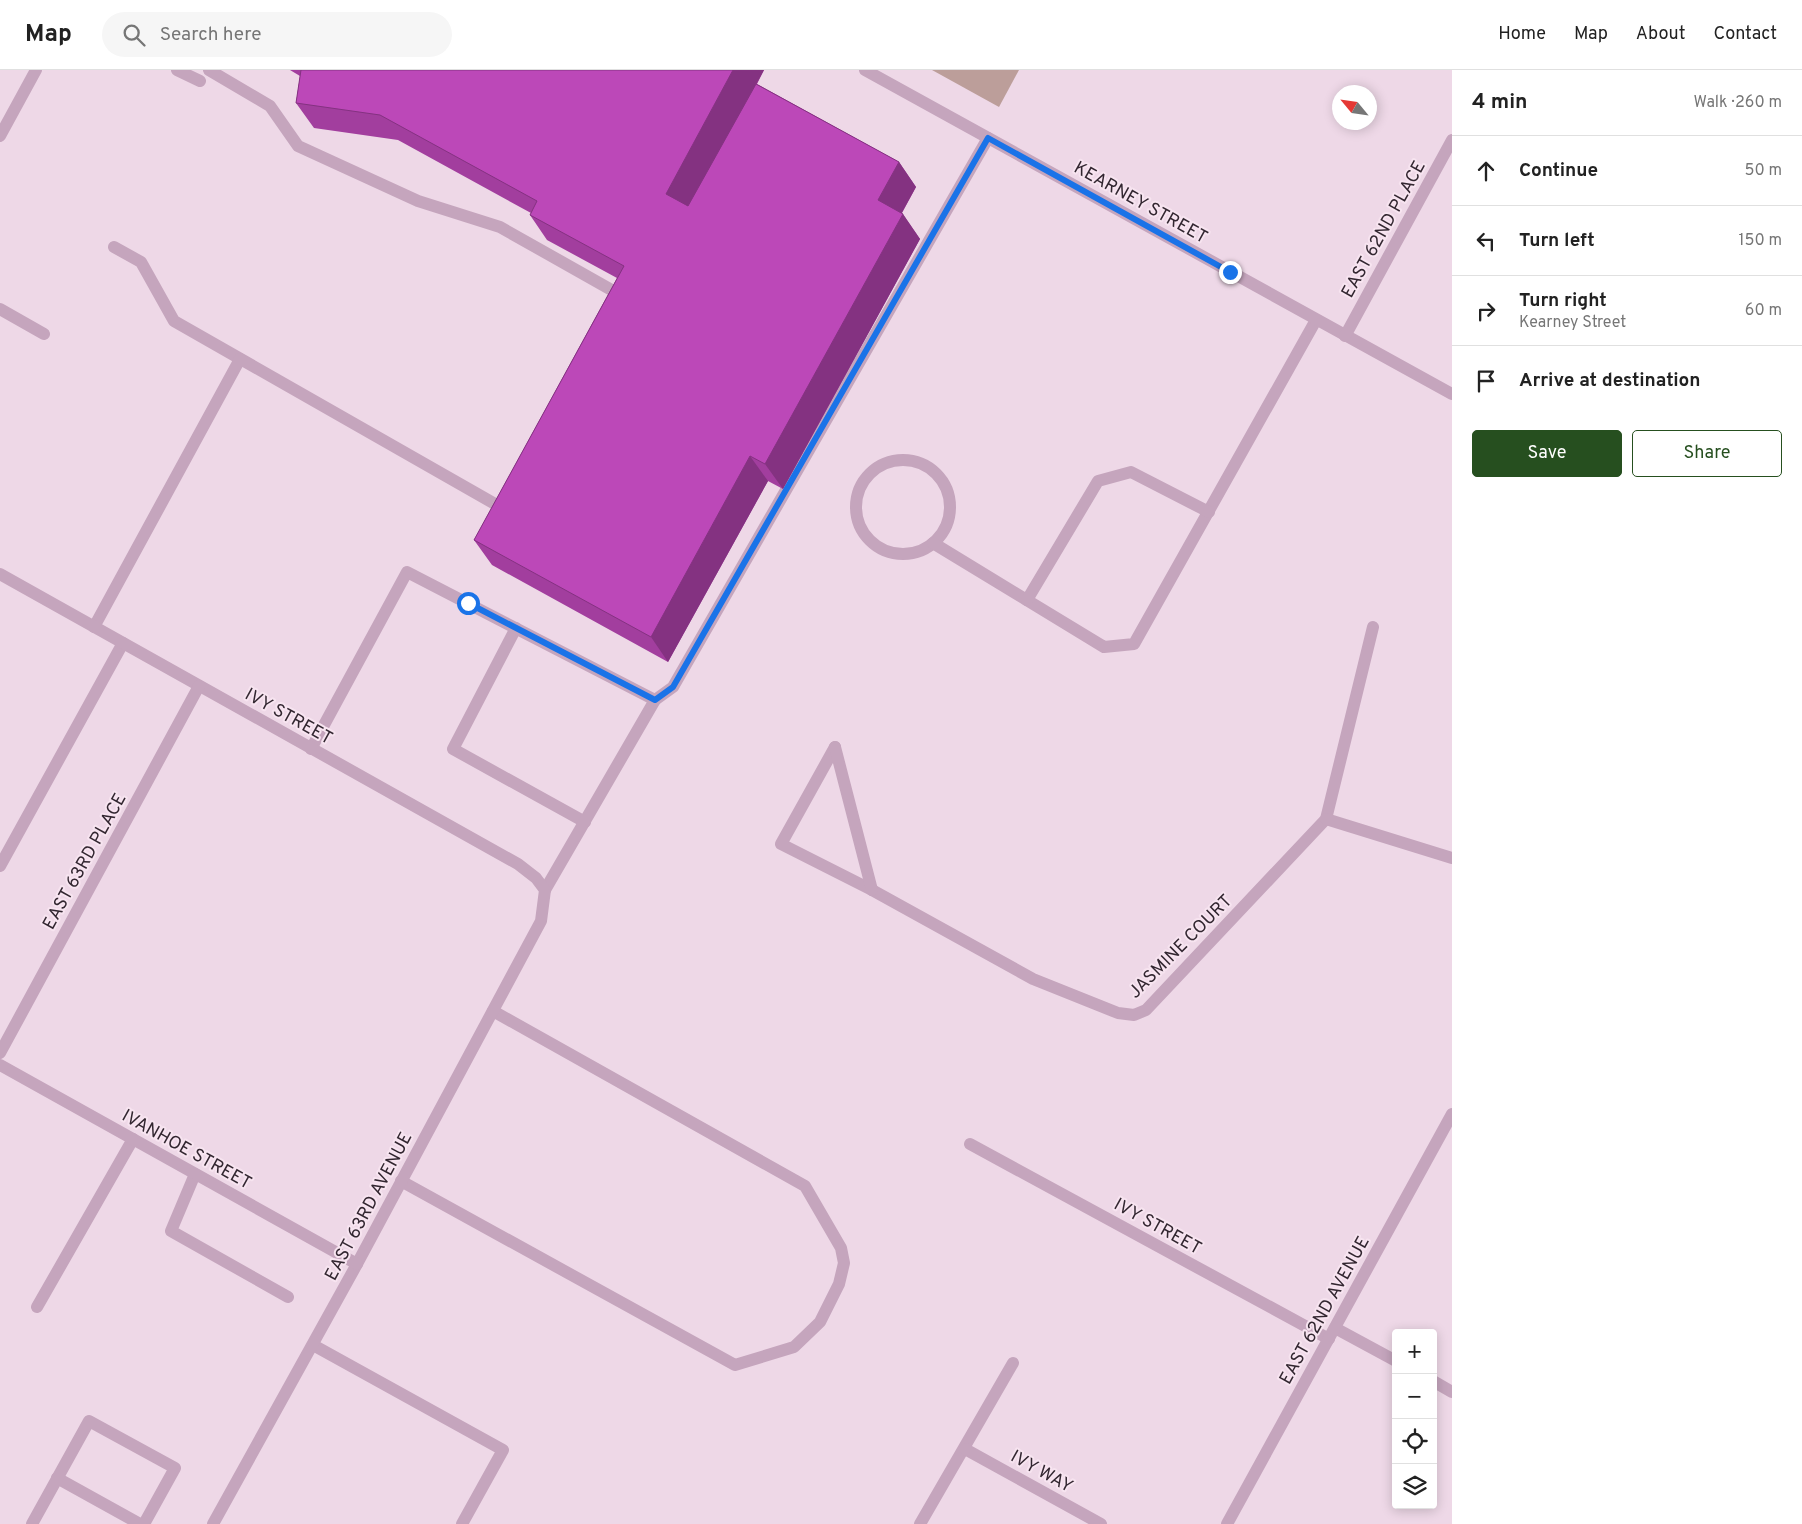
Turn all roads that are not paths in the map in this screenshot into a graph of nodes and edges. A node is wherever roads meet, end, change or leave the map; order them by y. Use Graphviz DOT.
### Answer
graph roads {
  1 [pos="177,70"];
  2 [pos="209,70"];
  3 [pos="865,70"];
  4 [pos="32,71"];
  5 [pos="200,81"];
  6 [pos="0,136"];
  7 [pos="988,138"];
  8 [pos="1452,140"];
  9 [pos="114,247"];
  10 [pos="624,297"];
  11 [pos="0,309"];
  12 [pos="1316,320"];
  13 [pos="44,334"];
  14 [pos="1345,336"];
  15 [pos="240,359"];
  16 [pos="1452,394"];
  17 [pos="502,508"];
  18 [pos="1209,512"];
  19 [pos="933,543"];
  20 [pos="0,574"];
  21 [pos="1027,600"];
  22 [pos="94,627"];
  23 [pos="1373,627"];
  24 [pos="516,628"];
  25 [pos="123,643"];
  26 [pos="199,686"];
  27 [pos="655,700"];
  28 [pos="311,748"];
  29 [pos="1326,819"];
  30 [pos="585,822"];
  31 [pos="1452,858"];
  32 [pos="0,866"];
  33 [pos="872,890"];
  34 [pos="544,896"];
  35 [pos="493,1011"];
  36 [pos="0,1053"];
  37 [pos="0,1065"];
  38 [pos="1452,1114"];
  39 [pos="133,1139"];
  40 [pos="970,1144"];
  41 [pos="195,1174"];
  42 [pos="402,1181"];
  43 [pos="357,1264"];
  44 [pos="288,1296"];
  45 [pos="37,1307"];
  46 [pos="1332,1333"];
  47 [pos="313,1344"];
  48 [pos="1392,1359"];
  49 [pos="1013,1363"];
  50 [pos="1437,1384"];
  51 [pos="1452,1392"];
  52 [pos="965,1449"];
  53 [pos="57,1478"];
  54 [pos="32,1524"];
  55 [pos="142,1524"];
  56 [pos="213,1524"];
  57 [pos="462,1524"];
  58 [pos="920,1524"];
  59 [pos="1101,1524"];
  60 [pos="1227,1524"];
  1 -- 5 [label="street"];
  2 -- 10 [label="street"];
  3 -- 7 [label="street, KEARNEY STREET"];
  4 -- 6 [label="street"];
  7 -- 12 [label="street, KEARNEY STREET"];
  7 -- 27 [label="street"];
  8 -- 14 [label="street, EAST 62ND PLACE"];
  9 -- 15 [label="street"];
  11 -- 13 [label="street"];
  12 -- 14 [label="street, KEARNEY STREET"];
  12 -- 18 [label="street"];
  14 -- 16 [label="street, KEARNEY STREET"];
  15 -- 17 [label="street"];
  15 -- 22 [label="street"];
  18 -- 21 [label="street"];
  18 -- 21 [label="street"];
  19 -- 19 [label="street"];
  19 -- 21 [label="street"];
  20 -- 22 [label="street, IVY STREET"];
  22 -- 25 [label="street, IVY STREET"];
  23 -- 29 [label="street, JASMINE COURT"];
  24 -- 27 [label="street"];
  24 -- 28 [label="street"];
  24 -- 30 [label="street"];
  25 -- 26 [label="street, IVY STREET"];
  25 -- 32 [label="street"];
  26 -- 28 [label="street, IVY STREET"];
  26 -- 36 [label="street, EAST 63RD PLACE"];
  27 -- 30 [label="street, EAST 63RD AVENUE"];
  28 -- 34 [label="street, IVY STREET"];
  29 -- 31 [label="street"];
  29 -- 33 [label="street, JASMINE COURT"];
  30 -- 34 [label="street, EAST 63RD AVENUE"];
  33 -- 33 [label="street, JASMINE COURT"];
  34 -- 35 [label="street, EAST 63RD AVENUE"];
  35 -- 42 [label="street, EAST 63RD AVENUE"];
  35 -- 42 [label="street"];
  37 -- 39 [label="street, IVANHOE STREET"];
  38 -- 46 [label="street, EAST 62ND AVENUE"];
  39 -- 41 [label="street, IVANHOE STREET"];
  39 -- 45 [label="street"];
  40 -- 46 [label="street, IVY STREET"];
  41 -- 43 [label="street, IVANHOE STREET"];
  41 -- 44 [label="street"];
  42 -- 43 [label="street, EAST 63RD AVENUE"];
  43 -- 47 [label="street, EAST 63RD AVENUE"];
  46 -- 48 [label="street, IVY STREET"];
  46 -- 60 [label="street, EAST 62ND AVENUE"];
  47 -- 56 [label="street, EAST 63RD AVENUE"];
  47 -- 57 [label="street"];
  49 -- 52 [label="street"];
  50 -- 51 [label="street"];
  52 -- 58 [label="street"];
  52 -- 59 [label="street, IVY WAY"];
  53 -- 54 [label="street"];
  53 -- 55 [label="street"];
  53 -- 55 [label="street"];
}
